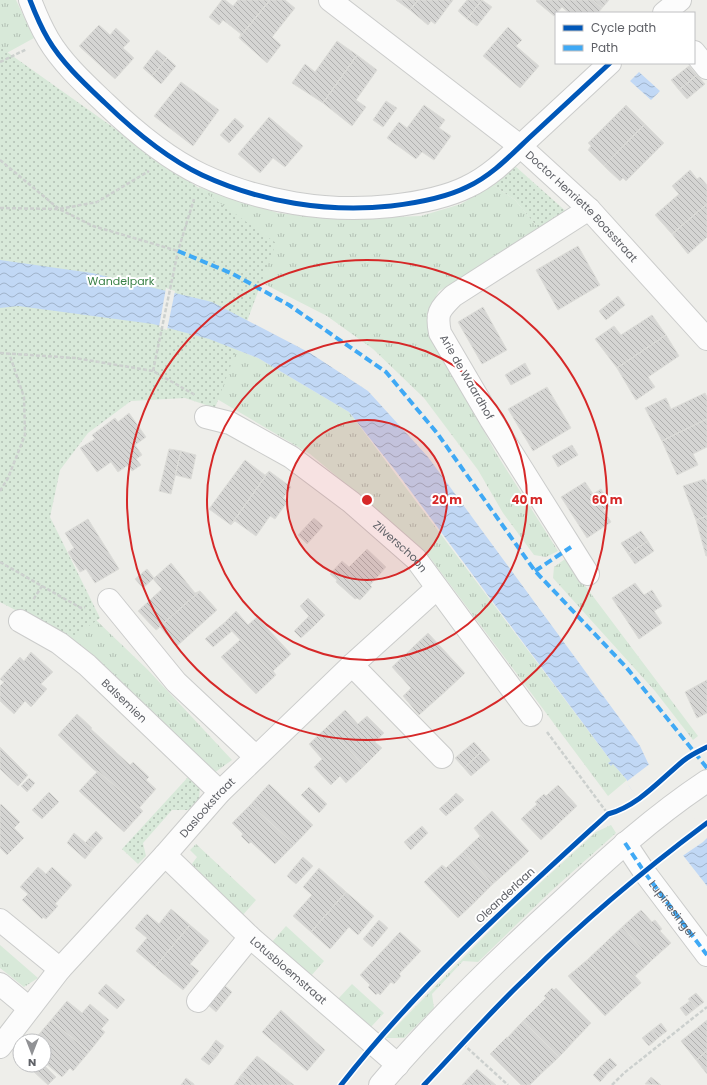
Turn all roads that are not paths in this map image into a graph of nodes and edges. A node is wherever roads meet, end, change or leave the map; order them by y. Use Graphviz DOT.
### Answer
graph roads {
  1 [pos="30,0"];
  2 [pos="330,0"];
  3 [pos="680,0"];
  4 [pos="665,12"];
  5 [pos="695,53"];
  6 [pos="609,64"];
  7 [pos="707,68"];
  8 [pos="520,146"];
  9 [pos="588,209"];
  10 [pos="707,339"];
  11 [pos="206,417"];
  12 [pos="588,574"];
  13 [pos="436,589"];
  14 [pos="109,600"];
  15 [pos="20,621"];
  16 [pos="352,665"];
  17 [pos="530,715"];
  18 [pos="256,757"];
  19 [pos="442,757"];
  20 [pos="705,783"];
  21 [pos="220,792"];
  22 [pos="631,838"];
  23 [pos="165,855"];
  24 [pos="0,920"];
  25 [pos="250,937"];
  26 [pos="707,955"];
  27 [pos="60,969"];
  28 [pos="0,984"];
  29 [pos="198,1001"];
  30 [pos="29,1008"];
  31 [pos="0,1047"];
  32 [pos="398,1064"];
  33 [pos="380,1085"];
  1 -- 8 [label="street"];
  2 -- 8 [label="street, Doctor Henriette Boasstraat"];
  3 -- 4 [label="street"];
  5 -- 7 [label="street"];
  6 -- 8 [label="street"];
  8 -- 9 [label="street, Doctor Henriette Boasstraat"];
  9 -- 10 [label="street, Doctor Henriette Boasstraat"];
  9 -- 12 [label="street, Arie de Waardhof"];
  11 -- 13 [label="street, Zilverschoon"];
  13 -- 16 [label="street, Daslookstraat"];
  13 -- 17 [label="street, Zilverschoon"];
  14 -- 18 [label="street"];
  15 -- 21 [label="street, Balsemien"];
  16 -- 18 [label="street, Daslookstraat"];
  16 -- 19 [label="street"];
  18 -- 21 [label="street, Daslookstraat"];
  20 -- 22 [label="street"];
  21 -- 23 [label="street, Daslookstraat"];
  22 -- 26 [label="street, Lupinesingel"];
  22 -- 32 [label="street"];
  23 -- 25 [label="street, Lotusbloemstraat"];
  23 -- 27 [label="street, Daslookstraat"];
  24 -- 27 [label="street"];
  25 -- 29 [label="street"];
  25 -- 32 [label="street, Lotusbloemstraat"];
  27 -- 30 [label="street, Daslookstraat"];
  28 -- 30 [label="street"];
  30 -- 31 [label="street, Daslookstraat"];
  32 -- 33 [label="street"];
}
